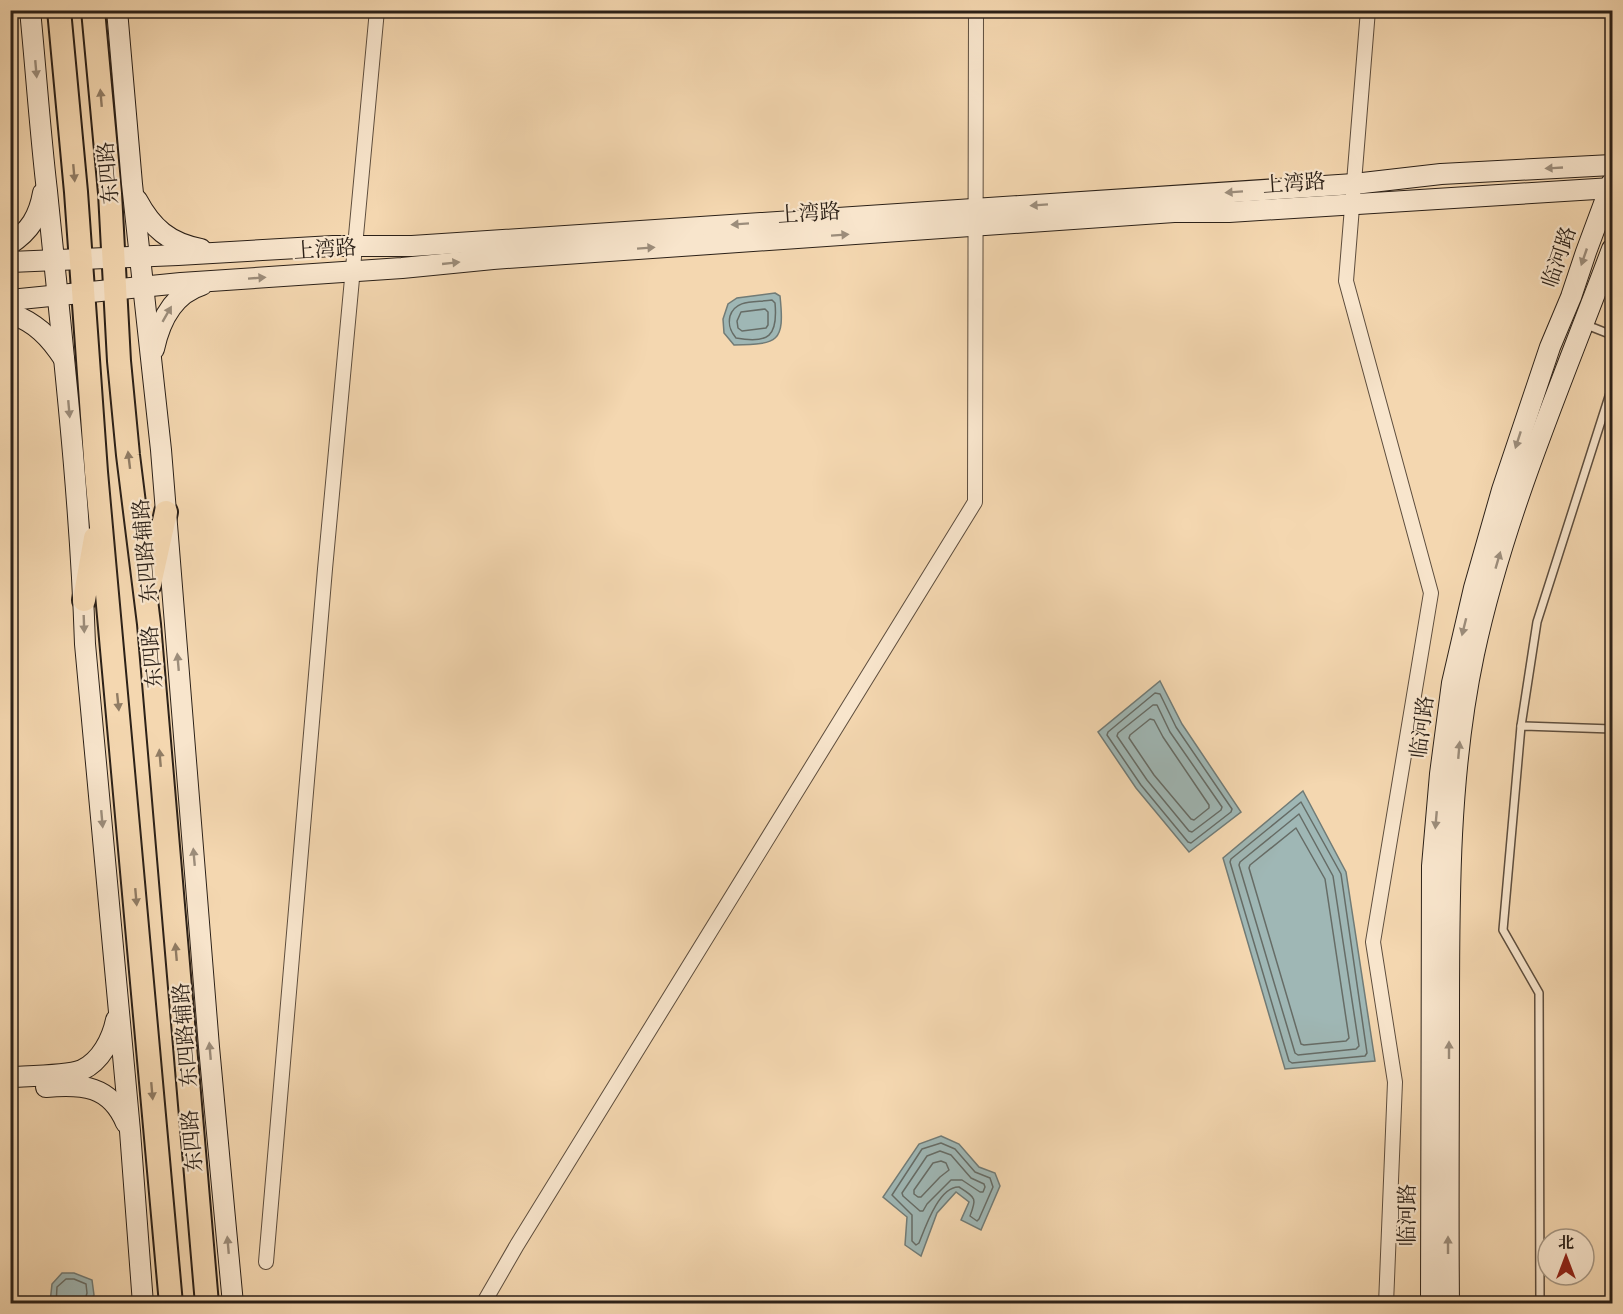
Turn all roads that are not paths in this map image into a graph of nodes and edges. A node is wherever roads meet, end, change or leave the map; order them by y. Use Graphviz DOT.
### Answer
graph roads {
  1 [pos="30,10"];
  2 [pos="59,10"];
  3 [pos="93,10"];
  4 [pos="102,10"];
  5 [pos="117,10"];
  6 [pos="377,10"];
  7 [pos="976,10"];
  8 [pos="1368,10"];
  9 [pos="97,50"];
  10 [pos="104,126"];
  11 [pos="1612,165"];
  12 [pos="45,172"];
  13 [pos="1354,184"];
  14 [pos="1612,186"];
  15 [pos="133,193"];
  16 [pos="1352,204"];
  17 [pos="977,217"];
  18 [pos="10,244"];
  19 [pos="355,246"];
  20 [pos="1612,249"];
  21 [pos="228,252"];
  22 [pos="140,257"];
  23 [pos="114,258"];
  24 [pos="80,259"];
  25 [pos="54,260"];
  26 [pos="10,262"];
  27 [pos="352,272"];
  28 [pos="213,281"];
  29 [pos="143,287"];
  30 [pos="116,290"];
  31 [pos="82,293"];
  32 [pos="58,295"];
  33 [pos="10,300"];
  34 [pos="10,313"];
  35 [pos="1583,324"];
  36 [pos="1612,335"];
  37 [pos="66,361"];
  38 [pos="153,370"];
  39 [pos="1612,387"];
  40 [pos="92,420"];
  41 [pos="100,510"];
  42 [pos="166,512"];
  43 [pos="84,600"];
  44 [pos="147,600"];
  45 [pos="1521,726"];
  46 [pos="1612,729"];
  47 [pos="118,1009"];
  48 [pos="10,1077"];
  49 [pos="10,1090"];
  50 [pos="130,1131"];
  51 [pos="266,1262"];
  52 [pos="143,1304"];
  53 [pos="171,1304"];
  54 [pos="207,1304"];
  55 [pos="233,1304"];
  56 [pos="483,1304"];
  57 [pos="1386,1304"];
  58 [pos="1431,1304"];
  59 [pos="1449,1304"];
  60 [pos="1540,1304"];
  1 -- 12 [label="main road, one-way"];
  2 -- 24 [label="main road, 东四路, one-way"];
  3 -- 9 [label="main road, 东四路"];
  4 -- 9 [label="main road"];
  5 -- 15 [label="main road, 东四路辅路"];
  6 -- 19 [label="street"];
  7 -- 17 [label="street"];
  8 -- 13 [label="street"];
  10 -- 9 [label="main road, 东四路, one-way"];
  10 -- 15 [label="main road"];
  10 -- 23 [label="main road, 东四路"];
  11 -- 13 [label="main road, 上湾路, one-way"];
  12 -- 18 [label="main road"];
  12 -- 25 [label="main road"];
  13 -- 16 [label="street"];
  13 -- 17 [label="main road, 上湾路, one-way"];
  14 -- 16 [label="main road, 上湾路"];
  14 -- 58 [label="main road, 临河路, one-way"];
  15 -- 21 [label="main road"];
  15 -- 22 [label="main road, 东四路辅路"];
  16 -- 17 [label="main road, 上湾路"];
  16 -- 57 [label="street"];
  17 -- 19 [label="main road, 上湾路, one-way"];
  27 -- 17 [label="main road, 上湾路, one-way"];
  17 -- 56 [label="street"];
  19 -- 21 [label="main road, 上湾路"];
  19 -- 27 [label="street"];
  20 -- 35 [label="main road, 临河路"];
  21 -- 22 [label="main road, 上湾路"];
  22 -- 23 [label="main road, 上湾路"];
  22 -- 29 [label="main road, 东四路辅路"];
  23 -- 24 [label="main road, 上湾路"];
  23 -- 30 [label="main road, 东四路"];
  24 -- 25 [label="main road, 上湾路"];
  24 -- 31 [label="main road, 东四路"];
  25 -- 26 [label="main road, 上湾路"];
  25 -- 32 [label="main road"];
  28 -- 27 [label="main road, 上湾路, one-way"];
  27 -- 51 [label="street"];
  28 -- 29 [label="main road, 上湾路"];
  38 -- 28 [label="main road, one-way"];
  29 -- 30 [label="main road, 上湾路"];
  29 -- 38 [label="main road, 东四路辅路"];
  30 -- 31 [label="main road, 上湾路"];
  44 -- 30 [label="main road, 东四路, one-way"];
  31 -- 32 [label="main road, 上湾路"];
  31 -- 40 [label="main road, 东四路"];
  32 -- 33 [label="main road, 上湾路"];
  32 -- 37 [label="main road"];
  34 -- 37 [label="main road"];
  35 -- 36 [label="lane"];
  59 -- 35 [label="main road, 临河路, one-way"];
  37 -- 40 [label="main road"];
  37 -- 43 [label="main road, one-way"];
  38 -- 42 [label="main road, 东四路辅路"];
  39 -- 45 [label="lane"];
  40 -- 41 [label="main road, 东四路"];
  41 -- 43 [label="main road"];
  41 -- 53 [label="main road, 东四路, one-way"];
  42 -- 44 [label="main road"];
  55 -- 42 [label="main road, 东四路辅路, one-way"];
  43 -- 47 [label="main road, one-way"];
  54 -- 44 [label="main road, 东四路, one-way"];
  45 -- 46 [label="lane"];
  45 -- 60 [label="lane"];
  47 -- 48 [label="main road"];
  47 -- 50 [label="main road"];
  49 -- 50 [label="main road"];
  50 -- 52 [label="main road"];
}
